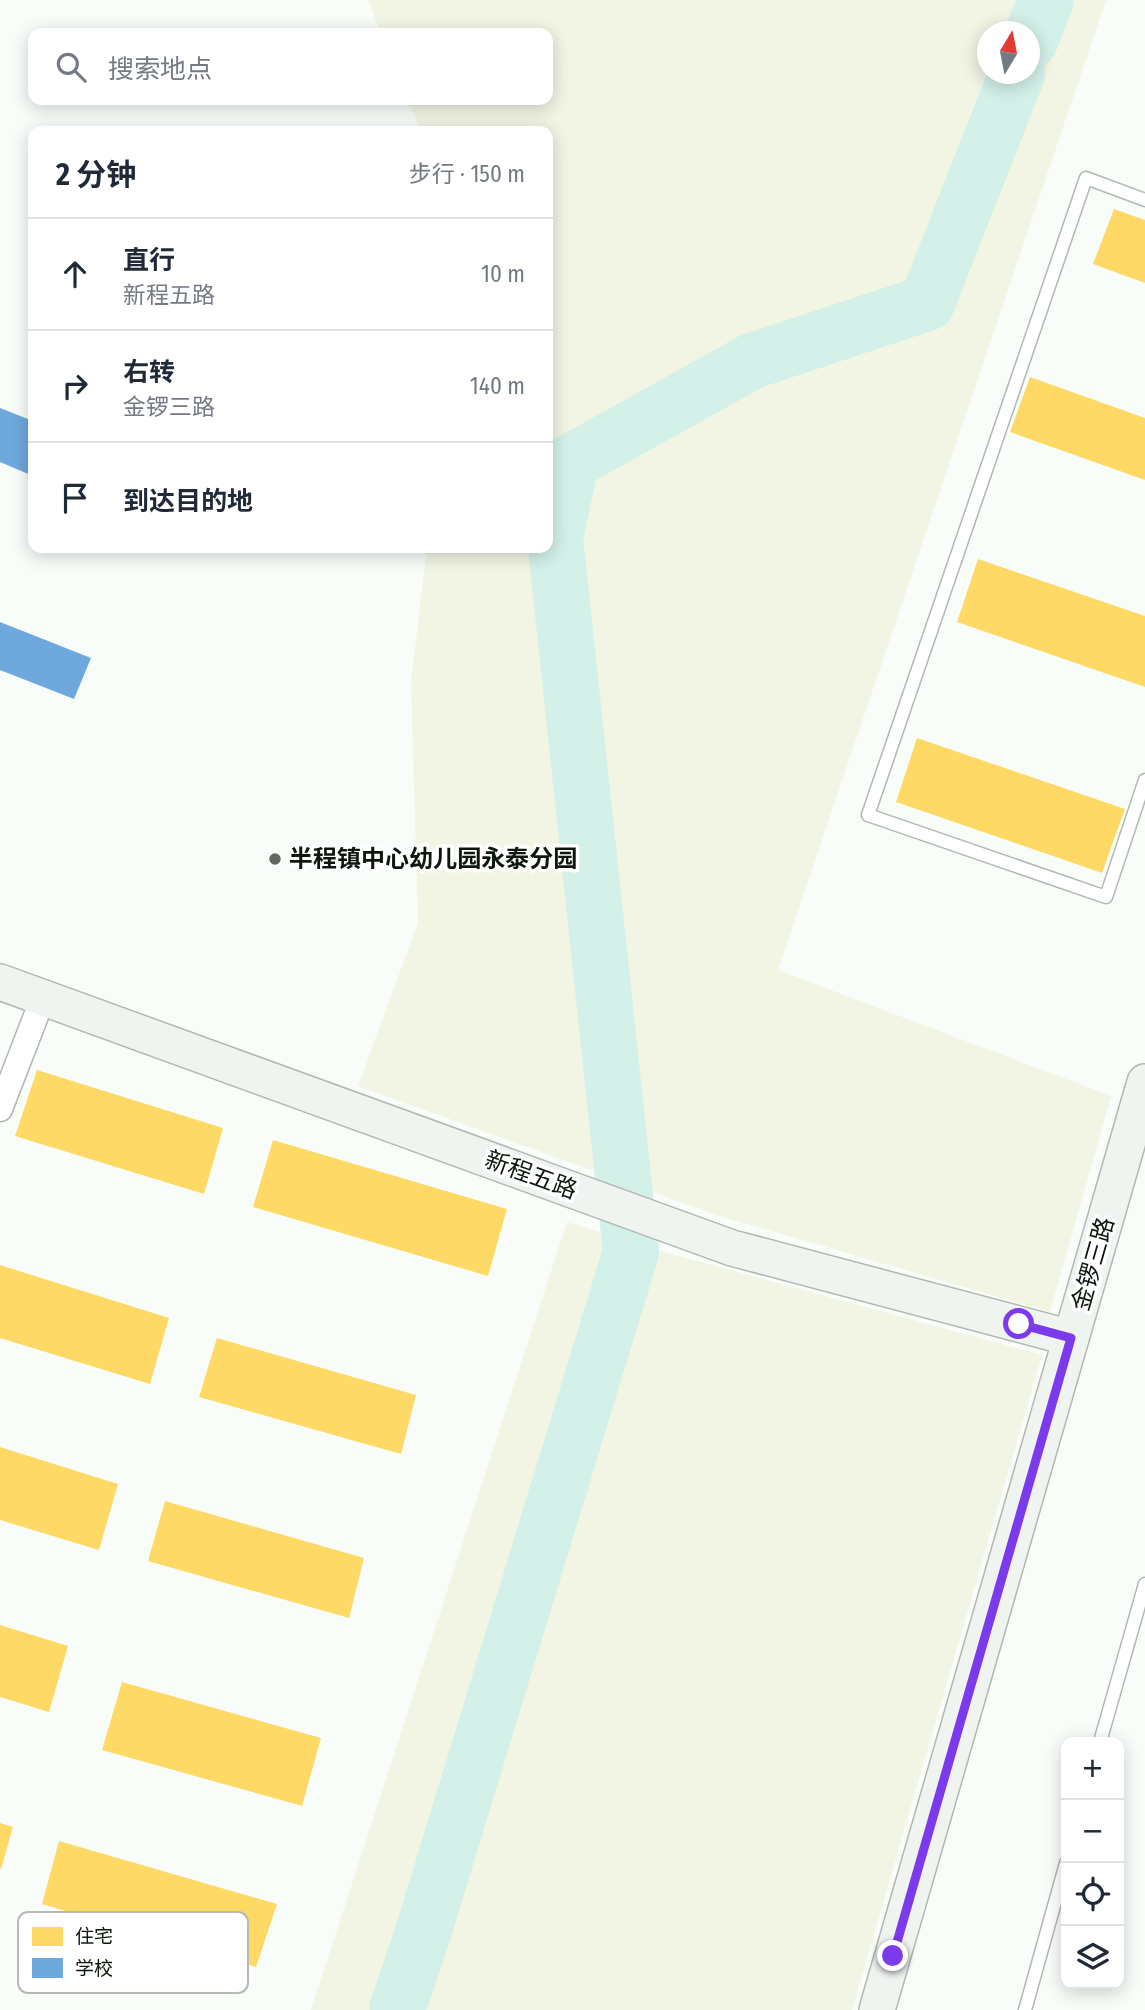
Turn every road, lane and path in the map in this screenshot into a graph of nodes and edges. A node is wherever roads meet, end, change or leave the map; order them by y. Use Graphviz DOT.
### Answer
graph roads {
  1 [pos="1145,200"];
  2 [pos="1145,780"];
  3 [pos="0,982"];
  4 [pos="43,999"];
  5 [pos="1145,1082"];
  6 [pos="0,1110"];
  7 [pos="1071,1338"];
  8 [pos="1145,1584"];
  9 [pos="1101,1737"];
  10 [pos="1061,1881"];
  11 [pos="877,2010"];
  12 [pos="1025,2010"];
  1 -- 2 [label="lane"];
  3 -- 4 [label="street, 新程五路"];
  4 -- 6 [label="street"];
  4 -- 7 [label="street, 新程五路"];
  5 -- 7 [label="street, 金锣三路"];
  7 -- 11 [label="street, 金锣三路"];
  8 -- 9 [label="lane"];
  10 -- 12 [label="lane"];
}
